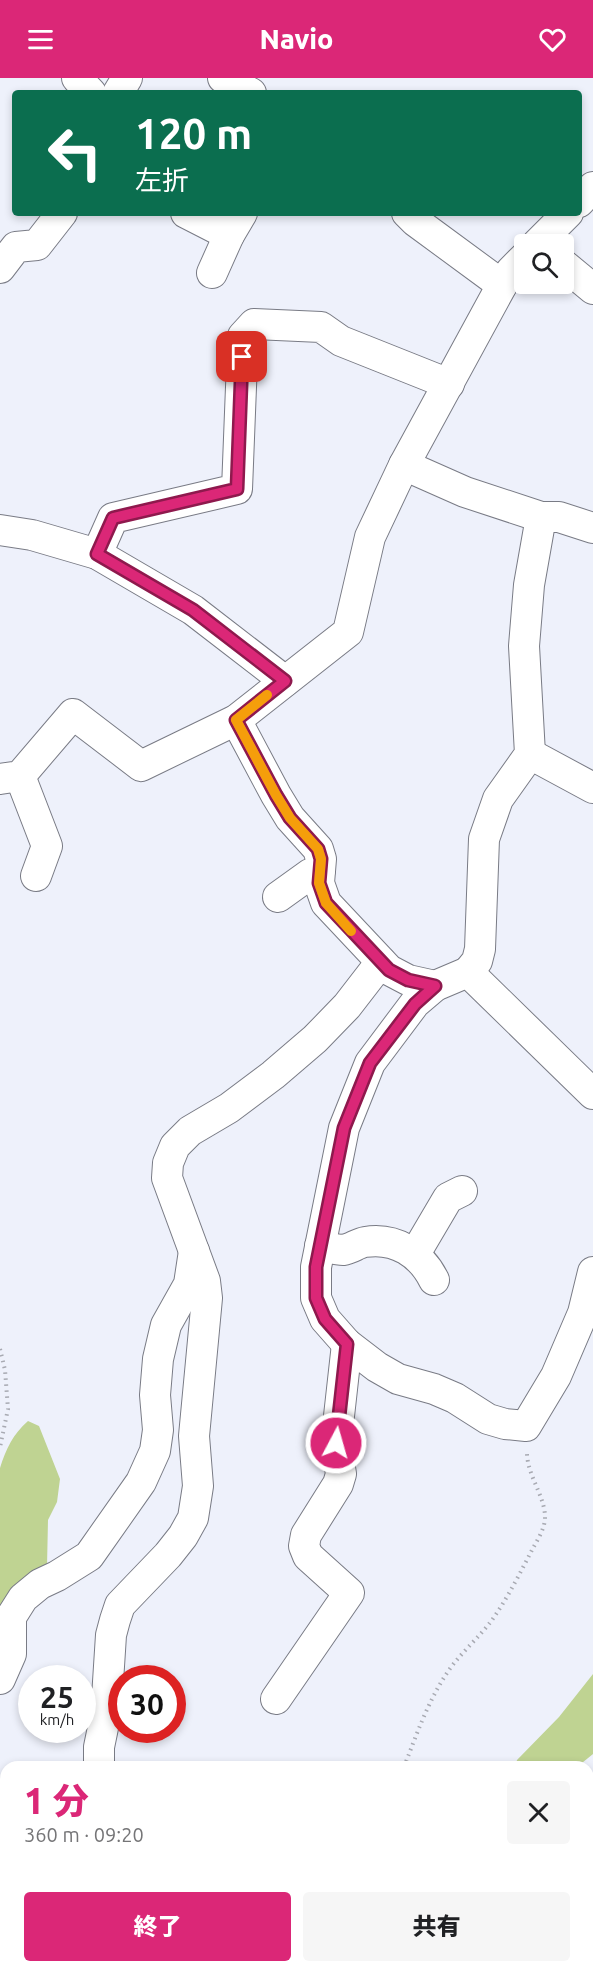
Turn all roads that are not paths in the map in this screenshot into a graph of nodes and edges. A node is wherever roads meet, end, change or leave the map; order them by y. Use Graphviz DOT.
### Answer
graph roads {
  1 [pos="77,78"];
  2 [pos="223,78"];
  3 [pos="88,90"];
  4 [pos="245,90"];
  5 [pos="593,188"];
  6 [pos="582,199"];
  7 [pos="60,216"];
  8 [pos="200,216"];
  9 [pos="410,216"];
  10 [pos="565,216"];
  11 [pos="236,224"];
  12 [pos="548,234"];
  13 [pos="0,268"];
  14 [pos="514,268"];
  15 [pos="212,273"];
  16 [pos="574,273"];
  17 [pos="502,285"];
  18 [pos="593,289"];
  19 [pos="448,384"];
  20 [pos="404,465"];
  21 [pos="541,517"];
  22 [pos="593,528"];
  23 [pos="0,530"];
  24 [pos="97,554"];
  25 [pos="285,681"];
  26 [pos="236,720"];
  27 [pos="530,754"];
  28 [pos="10,777"];
  29 [pos="593,788"];
  30 [pos="320,870"];
  31 [pos="36,876"];
  32 [pos="278,897"];
  33 [pos="381,962"];
  34 [pos="468,972"];
  35 [pos="435,986"];
  36 [pos="593,1094"];
  37 [pos="462,1191"];
  38 [pos="320,1246"];
  39 [pos="194,1251"];
  40 [pos="416,1254"];
  41 [pos="593,1272"];
  42 [pos="434,1280"];
  43 [pos="347,1344"];
  44 [pos="0,1679"];
  45 [pos="276,1699"];
  46 [pos="99,1761"];
  1 -- 3 [label="street"];
  2 -- 4 [label="street"];
  5 -- 6 [label="street"];
  7 -- 13 [label="street"];
  8 -- 11 [label="street"];
  9 -- 17 [label="street"];
  10 -- 12 [label="street"];
  11 -- 15 [label="street"];
  14 -- 17 [label="street"];
  16 -- 18 [label="street"];
  17 -- 19 [label="street"];
  19 -- 20 [label="street"];
  19 -- 24 [label="street"];
  20 -- 21 [label="street"];
  20 -- 25 [label="street"];
  21 -- 22 [label="street"];
  21 -- 27 [label="street"];
  23 -- 24 [label="street"];
  24 -- 25 [label="street"];
  25 -- 26 [label="street"];
  26 -- 28 [label="street"];
  26 -- 30 [label="street"];
  27 -- 29 [label="street"];
  27 -- 34 [label="street"];
  28 -- 31 [label="street"];
  30 -- 32 [label="street"];
  30 -- 33 [label="street"];
  33 -- 35 [label="street"];
  33 -- 39 [label="street"];
  34 -- 35 [label="street"];
  34 -- 36 [label="street"];
  35 -- 38 [label="street"];
  37 -- 40 [label="street"];
  38 -- 40 [label="street"];
  38 -- 43 [label="street"];
  39 -- 44 [label="street"];
  39 -- 46 [label="street"];
  40 -- 42 [label="street"];
  41 -- 43 [label="street"];
  43 -- 45 [label="street"];
}
